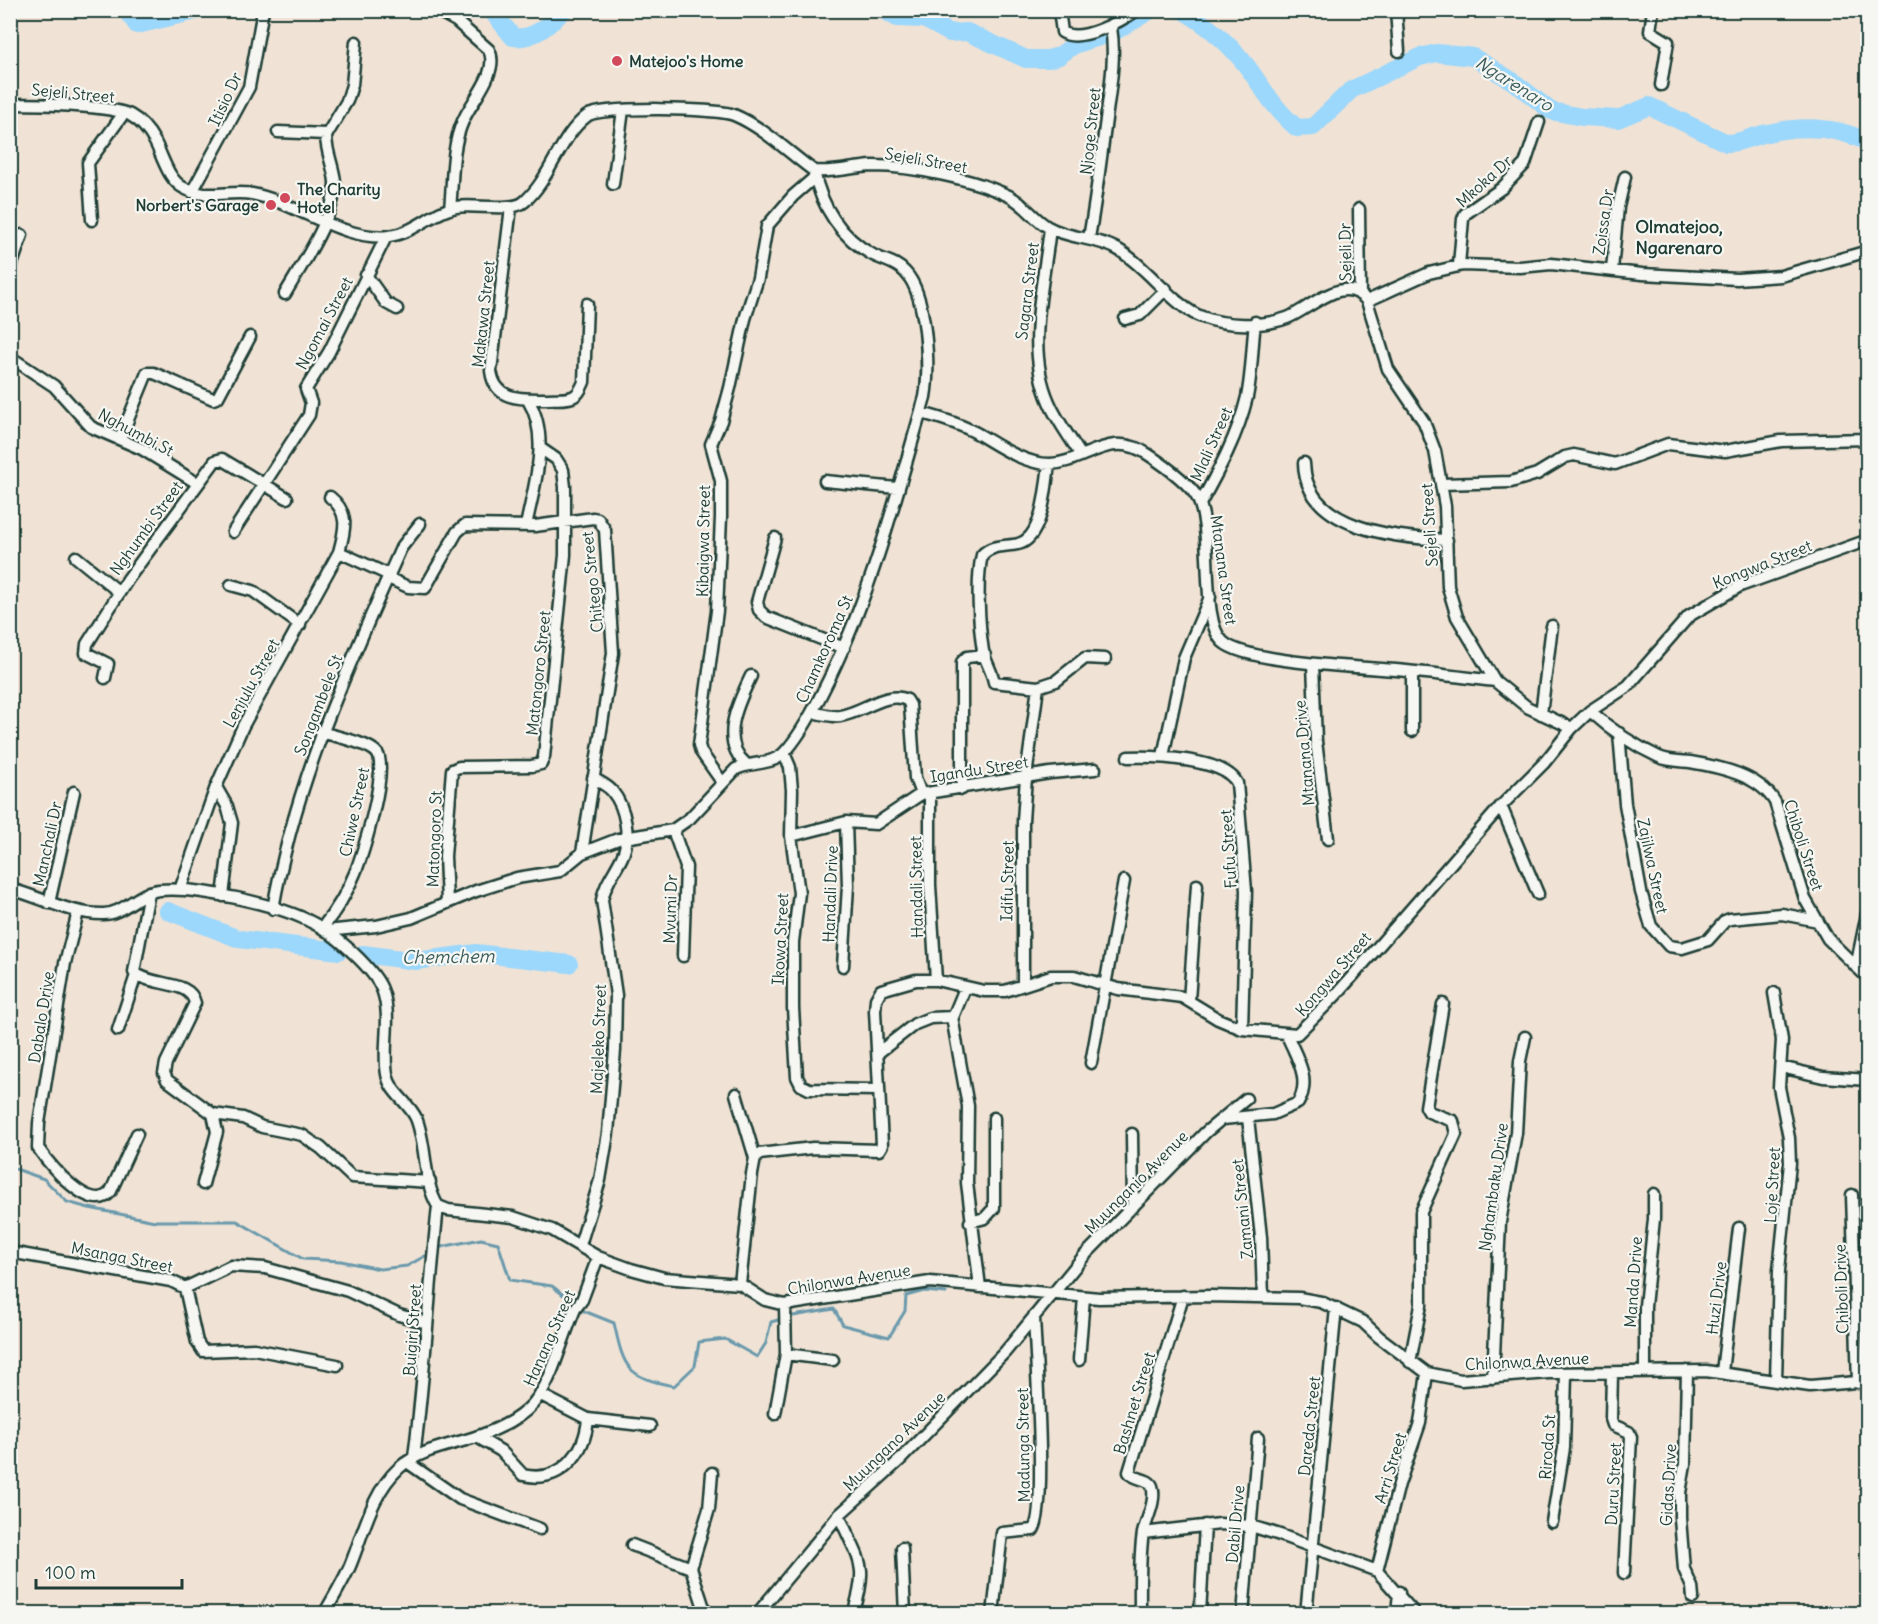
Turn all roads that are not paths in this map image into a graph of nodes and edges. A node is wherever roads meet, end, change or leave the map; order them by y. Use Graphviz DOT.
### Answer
graph roads {
  1 [pos="263,10"];
  2 [pos="436,10"];
  3 [pos="1059,10"];
  4 [pos="1137,10"];
  5 [pos="1396,10"];
  6 [pos="1653,10"];
  7 [pos="1111,27"];
  8 [pos="356,42"];
  9 [pos="1399,51"];
  10 [pos="1661,86"];
  11 [pos="10,104"];
  12 [pos="623,110"];
  13 [pos="124,112"];
  14 [pos="1539,122"];
  15 [pos="278,132"];
  16 [pos="326,134"];
  17 [pos="815,174"];
  18 [pos="1625,177"];
  19 [pos="613,184"];
  20 [pos="192,192"];
  21 [pos="511,207"];
  22 [pos="450,209"];
  23 [pos="1359,209"];
  24 [pos="92,220"];
  25 [pos="324,223"];
  26 [pos="1050,228"];
  27 [pos="22,235"];
  28 [pos="386,237"];
  29 [pos="1089,238"];
  30 [pos="1868,251"];
  31 [pos="1459,265"];
  32 [pos="10,270"];
  33 [pos="1612,270"];
  34 [pos="366,275"];
  35 [pos="1166,289"];
  36 [pos="285,294"];
  37 [pos="1364,298"];
  38 [pos="587,304"];
  39 [pos="397,309"];
  40 [pos="1125,319"];
  41 [pos="1255,322"];
  42 [pos="250,337"];
  43 [pos="10,357"];
  44 [pos="528,400"];
  45 [pos="921,412"];
  46 [pos="120,439"];
  47 [pos="1868,439"];
  48 [pos="540,448"];
  49 [pos="1080,454"];
  50 [pos="1304,463"];
  51 [pos="1050,464"];
  52 [pos="825,481"];
  53 [pos="197,483"];
  54 [pos="265,484"];
  55 [pos="1442,484"];
  56 [pos="897,488"];
  57 [pos="330,497"];
  58 [pos="287,498"];
  59 [pos="1200,504"];
  60 [pos="420,524"];
  61 [pos="565,524"];
  62 [pos="526,526"];
  63 [pos="233,532"];
  64 [pos="775,538"];
  65 [pos="1447,540"];
  66 [pos="1868,540"];
  67 [pos="339,552"];
  68 [pos="76,557"];
  69 [pos="388,577"];
  70 [pos="231,585"];
  71 [pos="119,592"];
  72 [pos="1210,596"];
  73 [pos="300,625"];
  74 [pos="1552,626"];
  75 [pos="844,648"];
  76 [pos="985,655"];
  77 [pos="1105,659"];
  78 [pos="1313,664"];
  79 [pos="1412,672"];
  80 [pos="751,676"];
  81 [pos="105,678"];
  82 [pos="1496,681"];
  83 [pos="1038,687"];
  84 [pos="1590,711"];
  85 [pos="812,712"];
  86 [pos="1541,714"];
  87 [pos="1572,728"];
  88 [pos="1412,731"];
  89 [pos="321,732"];
  90 [pos="1619,733"];
  91 [pos="784,753"];
  92 [pos="1163,756"];
  93 [pos="1128,757"];
  94 [pos="746,764"];
  95 [pos="479,766"];
  96 [pos="1095,769"];
  97 [pos="1026,777"];
  98 [pos="593,778"];
  99 [pos="722,782"];
  100 [pos="216,788"];
  101 [pos="962,789"];
  102 [pos="74,792"];
  103 [pos="925,793"];
  104 [pos="1500,806"];
  105 [pos="846,822"];
  106 [pos="673,830"];
  107 [pos="791,836"];
  108 [pos="627,837"];
  109 [pos="1328,838"];
  110 [pos="582,854"];
  111 [pos="1124,881"];
  112 [pos="1197,885"];
  113 [pos="10,889"];
  114 [pos="180,890"];
  115 [pos="149,892"];
  116 [pos="1538,894"];
  117 [pos="223,896"];
  118 [pos="447,902"];
  119 [pos="49,903"];
  120 [pos="273,909"];
  121 [pos="1868,909"];
  122 [pos="78,912"];
  123 [pos="1818,921"];
  124 [pos="324,929"];
  125 [pos="683,956"];
  126 [pos="843,966"];
  127 [pos="1856,967"];
  128 [pos="136,975"];
  129 [pos="1868,978"];
  130 [pos="936,980"];
  131 [pos="1023,985"];
  132 [pos="1105,985"];
  133 [pos="965,988"];
  134 [pos="1774,993"];
  135 [pos="1189,1001"];
  136 [pos="1443,1004"];
  137 [pos="952,1017"];
  138 [pos="1242,1029"];
  139 [pos="118,1030"];
  140 [pos="1287,1035"];
  141 [pos="1525,1037"];
  142 [pos="879,1052"];
  143 [pos="1091,1063"];
  144 [pos="1781,1067"];
  145 [pos="1868,1080"];
  146 [pos="878,1090"];
  147 [pos="736,1094"];
  148 [pos="1246,1099"];
  149 [pos="213,1114"];
  150 [pos="994,1118"];
  151 [pos="1248,1118"];
  152 [pos="1223,1119"];
  153 [pos="137,1134"];
  154 [pos="1132,1134"];
  155 [pos="756,1158"];
  156 [pos="430,1182"];
  157 [pos="203,1184"];
  158 [pos="1654,1194"];
  159 [pos="1852,1195"];
  160 [pos="438,1206"];
  161 [pos="1133,1207"];
  162 [pos="970,1222"];
  163 [pos="1739,1228"];
  164 [pos="580,1245"];
  165 [pos="10,1252"];
  166 [pos="598,1257"];
  167 [pos="740,1284"];
  168 [pos="980,1287"];
  169 [pos="185,1288"];
  170 [pos="1055,1293"];
  171 [pos="1084,1296"];
  172 [pos="1183,1296"];
  173 [pos="1263,1297"];
  174 [pos="785,1305"];
  175 [pos="1336,1308"];
  176 [pos="1034,1316"];
  177 [pos="428,1323"];
  178 [pos="786,1354"];
  179 [pos="832,1360"];
  180 [pos="1079,1360"];
  181 [pos="1410,1362"];
  182 [pos="337,1365"];
  183 [pos="1687,1371"];
  184 [pos="1645,1372"];
  185 [pos="1722,1372"];
  186 [pos="1427,1373"];
  187 [pos="1612,1373"];
  188 [pos="1566,1374"];
  189 [pos="1493,1378"];
  190 [pos="1776,1380"];
  191 [pos="1863,1382"];
  192 [pos="541,1395"];
  193 [pos="775,1414"];
  194 [pos="588,1419"];
  195 [pos="650,1426"];
  196 [pos="477,1437"];
  197 [pos="1258,1438"];
  198 [pos="411,1460"];
  199 [pos="712,1473"];
  200 [pos="839,1515"];
  201 [pos="1552,1522"];
  202 [pos="1205,1525"];
  203 [pos="1251,1526"];
  204 [pos="540,1529"];
  205 [pos="1143,1533"];
  206 [pos="632,1545"];
  207 [pos="1314,1546"];
  208 [pos="902,1548"];
  209 [pos="691,1568"];
  210 [pos="1377,1571"];
  211 [pos="1624,1573"];
  212 [pos="1399,1592"];
  213 [pos="1693,1598"];
  214 [pos="324,1614"];
  215 [pos="705,1614"];
  216 [pos="757,1614"];
  217 [pos="853,1614"];
  218 [pos="905,1614"];
  219 [pos="993,1614"];
  220 [pos="1140,1614"];
  221 [pos="1200,1614"];
  222 [pos="1243,1614"];
  223 [pos="1306,1614"];
  224 [pos="1396,1614"];
  225 [pos="1415,1614"];
  1 -- 20 [label="street, Itisio Dr"];
  2 -- 22 [label="street"];
  3 -- 7 [label="street"];
  4 -- 7 [label="street"];
  5 -- 9 [label="street"];
  6 -- 10 [label="street"];
  7 -- 29 [label="street, Njoge Street"];
  8 -- 16 [label="street"];
  11 -- 13 [label="street, Sejeli Street"];
  12 -- 17 [label="street"];
  12 -- 19 [label="street"];
  12 -- 21 [label="street"];
  13 -- 20 [label="street, Sejeli Street"];
  13 -- 24 [label="street"];
  14 -- 31 [label="street, Mkoka Dr"];
  15 -- 16 [label="street"];
  16 -- 25 [label="street"];
  17 -- 26 [label="street, Sejeli Street"];
  17 -- 45 [label="street, Chamkoroma St"];
  17 -- 99 [label="street, Kibaigwa Street"];
  18 -- 33 [label="street, Zoissa Dr"];
  20 -- 25 [label="street"];
  21 -- 22 [label="street"];
  21 -- 44 [label="street, Makawa Street"];
  22 -- 28 [label="street"];
  23 -- 37 [label="street, Sejeli Dr"];
  25 -- 28 [label="street"];
  25 -- 36 [label="street"];
  26 -- 29 [label="street, Sejeli Street"];
  26 -- 49 [label="street, Sagara Street"];
  27 -- 32 [label="street"];
  28 -- 34 [label="street, Ngomai Street"];
  29 -- 35 [label="street, Sejeli Street"];
  30 -- 33 [label="street"];
  31 -- 33 [label="street"];
  31 -- 37 [label="street"];
  34 -- 39 [label="street"];
  34 -- 54 [label="street, Ngomai Street"];
  35 -- 40 [label="street"];
  35 -- 41 [label="street, Sejeli Street"];
  37 -- 41 [label="street, Sejeli Street"];
  37 -- 55 [label="street, Sejeli Street"];
  38 -- 44 [label="street, Makawa Street"];
  41 -- 59 [label="street, Mlali Street"];
  42 -- 46 [label="street"];
  43 -- 46 [label="street, Nghumbi St"];
  44 -- 48 [label="street"];
  45 -- 51 [label="street"];
  45 -- 56 [label="street, Chamkoroma St"];
  46 -- 53 [label="street, Nghumbi St"];
  47 -- 55 [label="street"];
  48 -- 61 [label="street"];
  48 -- 62 [label="street"];
  49 -- 51 [label="street, Mtanana Street"];
  49 -- 59 [label="street, Mtanana Street"];
  50 -- 65 [label="street"];
  51 -- 76 [label="street"];
  52 -- 56 [label="street"];
  53 -- 54 [label="street, Nghumbi Street"];
  53 -- 71 [label="street, Nghumbi Street"];
  54 -- 58 [label="street, Nghumbi Street"];
  54 -- 63 [label="street, Ngomai Street"];
  55 -- 65 [label="street, Sejeli Street"];
  56 -- 75 [label="street, Chamkoroma St"];
  57 -- 67 [label="street, Lenjulu Street"];
  59 -- 72 [label="street, Mtanana Street"];
  60 -- 69 [label="street, Songambele St"];
  61 -- 62 [label="street, Chitego Street"];
  61 -- 95 [label="street, Matongoro Street"];
  61 -- 98 [label="street, Chitego Street"];
  62 -- 69 [label="street, Chitego Street"];
  64 -- 75 [label="street"];
  65 -- 82 [label="street, Sejeli Street"];
  66 -- 84 [label="street, Kongwa Street"];
  67 -- 69 [label="street"];
  67 -- 73 [label="street, Lenjulu Street"];
  68 -- 71 [label="street"];
  69 -- 89 [label="street, Songambele St"];
  70 -- 73 [label="street"];
  71 -- 81 [label="street, Nghumbi Street"];
  72 -- 78 [label="street, Mtanana Street"];
  72 -- 92 [label="street"];
  73 -- 100 [label="street, Lenjulu Street"];
  74 -- 86 [label="street"];
  75 -- 85 [label="street, Chamkoroma St"];
  76 -- 83 [label="street"];
  76 -- 101 [label="street"];
  77 -- 83 [label="street"];
  78 -- 79 [label="street, Mtanana Street"];
  78 -- 109 [label="street, Mtanana Drive"];
  79 -- 82 [label="street, Mtanana Street"];
  79 -- 88 [label="street"];
  80 -- 94 [label="street"];
  82 -- 86 [label="street, Sejeli Street"];
  83 -- 97 [label="street, Idifu Street"];
  84 -- 87 [label="street, Kongwa Street"];
  84 -- 90 [label="street, Chiboli Street"];
  85 -- 91 [label="street, Chamkoroma St"];
  85 -- 103 [label="street, Igandu Street"];
  86 -- 87 [label="street, Sejeli Street"];
  87 -- 104 [label="street, Kongwa Street"];
  89 -- 120 [label="street, Songambele St"];
  89 -- 124 [label="street, Chiwe Street"];
  90 -- 123 [label="street, Chiboli Street"];
  90 -- 123 [label="street, Zajilwa Street"];
  91 -- 94 [label="street"];
  91 -- 107 [label="street, Ikowa Street"];
  92 -- 93 [label="street, Fufu Street"];
  92 -- 138 [label="street, Fufu Street"];
  94 -- 99 [label="street"];
  95 -- 118 [label="street, Matongoro St"];
  96 -- 97 [label="street, Igandu Street"];
  97 -- 101 [label="street, Igandu Street"];
  97 -- 131 [label="street, Idifu Street"];
  98 -- 108 [label="street"];
  98 -- 110 [label="street, Chitego Street"];
  99 -- 106 [label="street"];
  100 -- 114 [label="street, Lenjulu Street"];
  100 -- 117 [label="street"];
  101 -- 103 [label="street, Igandu Street"];
  102 -- 119 [label="street, Manchali Dr"];
  103 -- 105 [label="street"];
  103 -- 130 [label="street, Handali Street"];
  104 -- 116 [label="street"];
  104 -- 140 [label="street, Kongwa Street"];
  105 -- 107 [label="street"];
  105 -- 126 [label="street, Handali Drive"];
  106 -- 108 [label="street"];
  106 -- 125 [label="street, Mvumi Dr"];
  107 -- 146 [label="street, Ikowa Street"];
  108 -- 110 [label="street"];
  108 -- 164 [label="street, Majeleko Street"];
  110 -- 118 [label="street"];
  111 -- 132 [label="street"];
  112 -- 135 [label="street"];
  113 -- 119 [label="street"];
  114 -- 115 [label="street"];
  114 -- 117 [label="street"];
  115 -- 122 [label="street"];
  115 -- 128 [label="street"];
  117 -- 120 [label="street"];
  118 -- 124 [label="street"];
  119 -- 122 [label="street"];
  120 -- 124 [label="street"];
  121 -- 127 [label="street"];
  122 -- 153 [label="street, Dabalo Drive"];
  123 -- 127 [label="street, Chiboli Street"];
  124 -- 156 [label="street"];
  127 -- 129 [label="street, Chiboli Street"];
  128 -- 139 [label="street"];
  128 -- 149 [label="street"];
  130 -- 133 [label="street, Kongwa Street"];
  130 -- 142 [label="street, Kongwa Street"];
  131 -- 132 [label="street, Kongwa Street"];
  131 -- 133 [label="street, Kongwa Street"];
  132 -- 135 [label="street, Kongwa Street"];
  132 -- 143 [label="street"];
  133 -- 137 [label="street"];
  134 -- 144 [label="street, Loje Street"];
  135 -- 138 [label="street, Kongwa Street"];
  136 -- 181 [label="street"];
  137 -- 142 [label="street"];
  137 -- 162 [label="street"];
  138 -- 140 [label="street, Kongwa Street"];
  140 -- 151 [label="street"];
  141 -- 189 [label="street, Nghambaku Drive"];
  142 -- 146 [label="street, Kongwa Street"];
  144 -- 145 [label="street"];
  144 -- 190 [label="street, Loje Street"];
  146 -- 155 [label="street, Kongwa Street"];
  147 -- 155 [label="street"];
  148 -- 152 [label="street, Muunganio Avenue"];
  149 -- 156 [label="street"];
  149 -- 157 [label="street"];
  150 -- 162 [label="street"];
  151 -- 152 [label="street"];
  151 -- 173 [label="street, Zamani Street"];
  152 -- 161 [label="street, Muunganio Avenue"];
  154 -- 161 [label="street"];
  155 -- 167 [label="street"];
  156 -- 160 [label="street"];
  158 -- 184 [label="street, Manda Drive"];
  159 -- 191 [label="street, Chiboli Drive"];
  160 -- 164 [label="street, Chilonwa Avenue"];
  160 -- 177 [label="street, Buigiri Street"];
  161 -- 170 [label="street, Muunganio Avenue"];
  162 -- 168 [label="street"];
  163 -- 185 [label="street, Huzi Drive"];
  164 -- 166 [label="street, Chilonwa Avenue"];
  165 -- 169 [label="street, Msanga Street"];
  166 -- 167 [label="street, Chilonwa Avenue"];
  166 -- 192 [label="street, Hanang Street"];
  167 -- 174 [label="street, Chilonwa Avenue"];
  168 -- 170 [label="street, Chilonwa Avenue"];
  168 -- 174 [label="street, Chilonwa Avenue"];
  169 -- 177 [label="street, Msanga Street"];
  169 -- 182 [label="street"];
  170 -- 171 [label="street, Chilonwa Avenue"];
  170 -- 176 [label="street, Muungano Avenue"];
  171 -- 172 [label="street, Chilonwa Avenue"];
  171 -- 180 [label="street"];
  172 -- 173 [label="street, Chilonwa Avenue"];
  172 -- 205 [label="street, Bashnet Street"];
  173 -- 175 [label="street, Chilonwa Avenue"];
  174 -- 178 [label="street"];
  175 -- 181 [label="street, Chilonwa Avenue"];
  175 -- 207 [label="street, Dareda Street"];
  176 -- 200 [label="street, Muungano Avenue"];
  176 -- 219 [label="street, Madunga Street"];
  177 -- 198 [label="street, Buigiri Street"];
  178 -- 179 [label="street"];
  178 -- 193 [label="street"];
  181 -- 186 [label="street, Chilonwa Avenue"];
  183 -- 184 [label="street, Chilonwa Avenue"];
  183 -- 185 [label="street, Chilonwa Avenue"];
  183 -- 213 [label="street, Gidas Drive"];
  184 -- 187 [label="street, Chilonwa Avenue"];
  185 -- 190 [label="street, Chilonwa Avenue"];
  186 -- 189 [label="street, Chilonwa Avenue"];
  186 -- 210 [label="street, Arri Street"];
  187 -- 188 [label="street, Chilonwa Avenue"];
  187 -- 211 [label="street, Duru Street"];
  188 -- 189 [label="street, Chilonwa Avenue"];
  188 -- 201 [label="street, Riroda St"];
  190 -- 191 [label="street, Chilonwa Avenue"];
  192 -- 194 [label="street"];
  192 -- 196 [label="street, Hanang Street"];
  194 -- 195 [label="street"];
  194 -- 196 [label="street"];
  196 -- 198 [label="street, Hanang Street"];
  197 -- 203 [label="street, Dabil Drive"];
  198 -- 204 [label="street"];
  198 -- 214 [label="street, Hanang Street"];
  199 -- 209 [label="street"];
  200 -- 216 [label="street, Muungano Avenue"];
  200 -- 217 [label="street"];
  202 -- 203 [label="street"];
  202 -- 205 [label="street"];
  202 -- 221 [label="street"];
  203 -- 207 [label="street"];
  203 -- 222 [label="street, Dabil Drive"];
  205 -- 220 [label="street, Bashnet Street"];
  206 -- 209 [label="street"];
  207 -- 210 [label="street"];
  207 -- 223 [label="street, Dareda Street"];
  208 -- 218 [label="street"];
  209 -- 215 [label="street"];
  210 -- 212 [label="street"];
  212 -- 224 [label="street"];
  212 -- 225 [label="street"];
}
